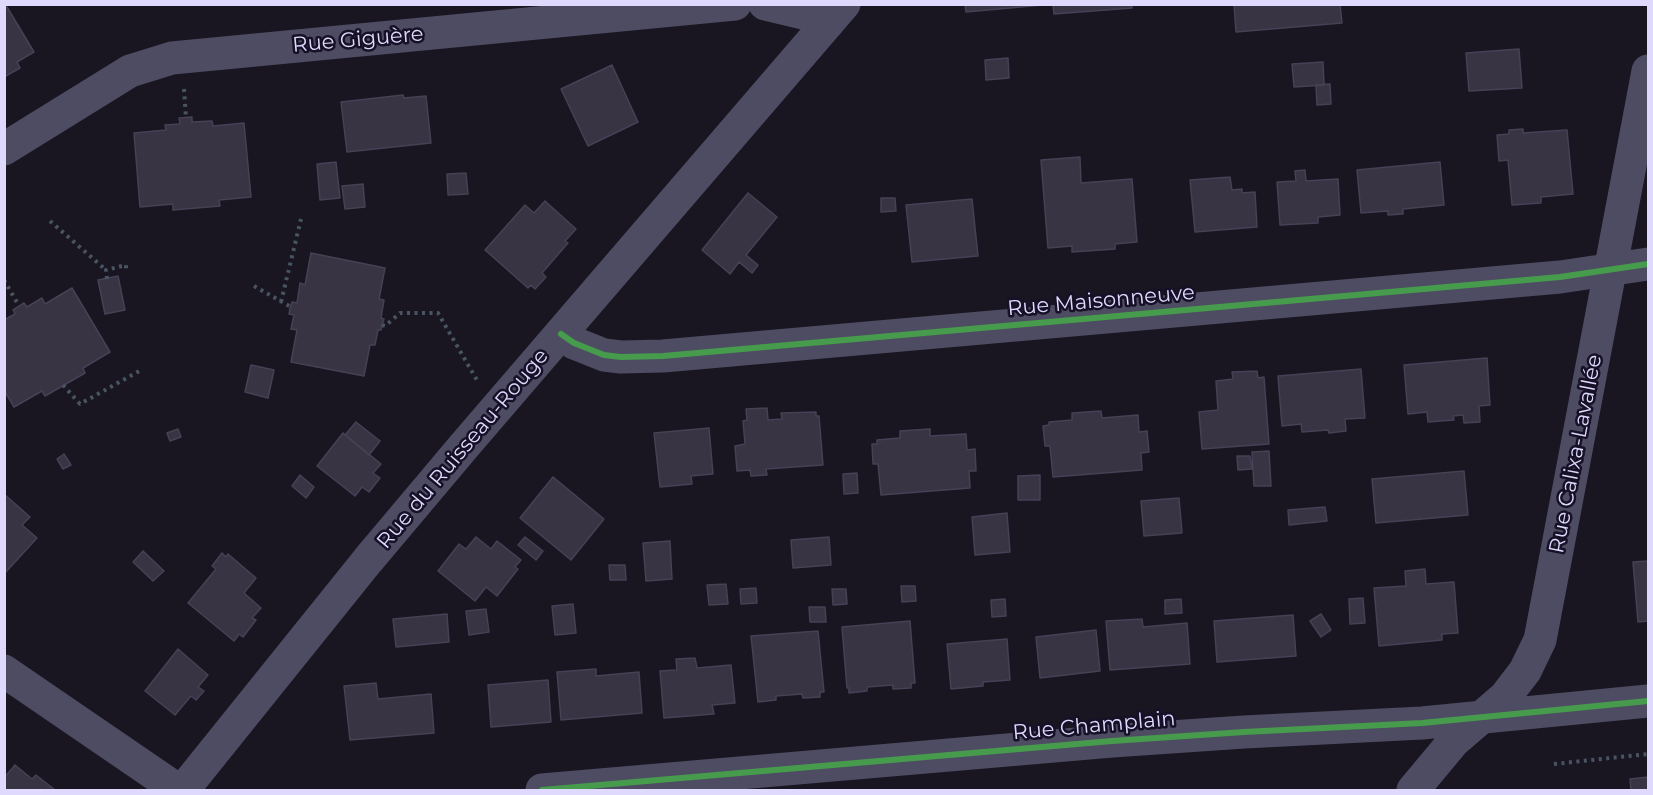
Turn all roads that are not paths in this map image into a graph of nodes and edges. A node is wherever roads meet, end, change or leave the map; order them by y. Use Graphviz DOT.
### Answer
graph roads {
  1 [pos="735,4"];
  2 [pos="765,4"];
  3 [pos="836,14"];
  4 [pos="1648,71"];
  5 [pos="4,148"];
  6 [pos="1648,264"];
  7 [pos="1612,269"];
  8 [pos="561,334"];
  9 [pos="4,670"];
  10 [pos="1648,701"];
  11 [pos="1480,718"];
  12 [pos="178,790"];
  13 [pos="183,790"];
  14 [pos="542,790"];
  15 [pos="1413,790"];
  1 -- 5 [label="street, Rue Giguère"];
  2 -- 3 [label="street"];
  3 -- 8 [label="street, Rue du Ruisseau-Rouge"];
  4 -- 7 [label="street, Rue Calixa-Lavallée"];
  6 -- 7 [label="street, Rue Maisonneuve"];
  7 -- 8 [label="street, Rue Maisonneuve"];
  7 -- 11 [label="street, Rue Calixa-Lavallée"];
  8 -- 13 [label="street, Rue du Ruisseau-Rouge"];
  9 -- 12 [label="street"];
  10 -- 11 [label="street, Rue Champlain"];
  11 -- 14 [label="street, Rue Champlain"];
  11 -- 15 [label="street, Rue Calixa-Lavallée"];
}
